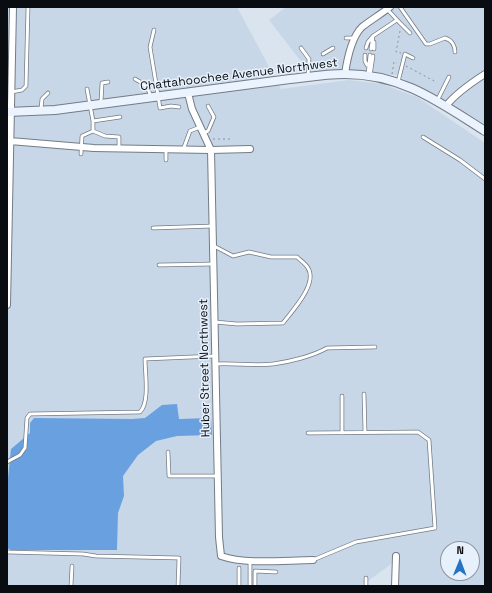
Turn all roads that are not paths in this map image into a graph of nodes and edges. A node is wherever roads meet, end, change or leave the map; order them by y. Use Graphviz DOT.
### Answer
graph roads {
  1 [pos="13,7"];
  2 [pos="28,7"];
  3 [pos="400,7"];
  4 [pos="389,8"];
  5 [pos="397,20"];
  6 [pos="154,30"];
  7 [pos="410,33"];
  8 [pos="346,38"];
  9 [pos="354,38"];
  10 [pos="10,46"];
  11 [pos="301,48"];
  12 [pos="333,48"];
  13 [pos="370,49"];
  14 [pos="455,52"];
  15 [pos="323,54"];
  16 [pos="413,58"];
  17 [pos="309,59"];
  18 [pos="314,60"];
  19 [pos="10,61"];
  20 [pos="346,74"];
  21 [pos="485,74"];
  22 [pos="368,76"];
  23 [pos="308,77"];
  24 [pos="449,77"];
  25 [pos="135,79"];
  26 [pos="108,82"];
  27 [pos="398,83"];
  28 [pos="86,89"];
  29 [pos="11,92"];
  30 [pos="48,93"];
  31 [pos="188,93"];
  32 [pos="155,97"];
  33 [pos="437,101"];
  34 [pos="101,104"];
  35 [pos="90,106"];
  36 [pos="208,106"];
  37 [pos="446,106"];
  38 [pos="179,108"];
  39 [pos="40,111"];
  40 [pos="9,112"];
  41 [pos="120,117"];
  42 [pos="93,121"];
  43 [pos="200,127"];
  44 [pos="483,127"];
  45 [pos="93,131"];
  46 [pos="203,133"];
  47 [pos="423,137"];
  48 [pos="10,141"];
  49 [pos="166,149"];
  50 [pos="250,149"];
  51 [pos="114,150"];
  52 [pos="183,150"];
  53 [pos="211,150"];
  54 [pos="81,151"];
  55 [pos="166,160"];
  56 [pos="485,178"];
  57 [pos="213,226"];
  58 [pos="153,228"];
  59 [pos="213,246"];
  60 [pos="214,264"];
  61 [pos="159,265"];
  62 [pos="7,305"];
  63 [pos="215,322"];
  64 [pos="375,346"];
  65 [pos="216,356"];
  66 [pos="216,364"];
  67 [pos="364,394"];
  68 [pos="342,396"];
  69 [pos="342,432"];
  70 [pos="365,432"];
  71 [pos="308,433"];
  72 [pos="168,452"];
  73 [pos="7,462"];
  74 [pos="218,476"];
  75 [pos="7,552"];
  76 [pos="396,556"];
  77 [pos="313,560"];
  78 [pos="250,561"];
  79 [pos="72,566"];
  80 [pos="239,568"];
  81 [pos="276,572"];
  82 [pos="366,578"];
  83 [pos="72,586"];
  84 [pos="178,586"];
  85 [pos="239,586"];
  86 [pos="250,586"];
  87 [pos="255,586"];
  88 [pos="366,586"];
  89 [pos="395,586"];
  1 -- 10 [label="street"];
  2 -- 29 [label="lane"];
  3 -- 14 [label="lane"];
  4 -- 5 [label="lane"];
  4 -- 9 [label="street"];
  5 -- 7 [label="lane"];
  5 -- 13 [label="lane"];
  6 -- 32 [label="lane"];
  8 -- 9 [label="lane"];
  9 -- 20 [label="street"];
  10 -- 19 [label="street"];
  11 -- 17 [label="lane"];
  12 -- 15 [label="lane"];
  16 -- 27 [label="lane"];
  17 -- 18 [label="lane"];
  17 -- 23 [label="lane"];
  19 -- 29 [label="street"];
  20 -- 22 [label="street, Chattahoochee Avenue Northwest"];
  20 -- 23 [label="street, Chattahoochee Avenue Northwest"];
  21 -- 37 [label="street"];
  22 -- 22 [label="lane"];
  22 -- 27 [label="street, Chattahoochee Avenue Northwest"];
  23 -- 31 [label="street, Chattahoochee Avenue Northwest"];
  24 -- 33 [label="lane"];
  25 -- 32 [label="lane"];
  26 -- 34 [label="lane"];
  27 -- 33 [label="street, Chattahoochee Avenue Northwest"];
  28 -- 35 [label="lane"];
  29 -- 40 [label="street"];
  30 -- 39 [label="lane"];
  31 -- 32 [label="street, Chattahoochee Avenue Northwest"];
  31 -- 43 [label="street, Huber Street Northwest"];
  32 -- 34 [label="street, Chattahoochee Avenue Northwest"];
  32 -- 38 [label="lane"];
  33 -- 37 [label="street, Chattahoochee Avenue Northwest"];
  34 -- 35 [label="street, Chattahoochee Avenue Northwest"];
  35 -- 39 [label="street, Chattahoochee Avenue Northwest"];
  35 -- 42 [label="lane"];
  36 -- 46 [label="lane"];
  37 -- 44 [label="street, Chattahoochee Avenue Northwest"];
  39 -- 40 [label="street, Chattahoochee Avenue Northwest"];
  40 -- 48 [label="street"];
  41 -- 42 [label="lane"];
  42 -- 45 [label="lane"];
  43 -- 46 [label="street, Huber Street Northwest"];
  43 -- 52 [label="lane"];
  45 -- 51 [label="lane"];
  45 -- 54 [label="lane"];
  46 -- 53 [label="street, Huber Street Northwest"];
  47 -- 56 [label="lane"];
  48 -- 54 [label="street"];
  48 -- 62 [label="street"];
  49 -- 51 [label="street"];
  49 -- 52 [label="street"];
  49 -- 55 [label="lane"];
  50 -- 53 [label="street"];
  51 -- 54 [label="street"];
  52 -- 53 [label="street"];
  53 -- 57 [label="street, Huber Street Northwest"];
  57 -- 58 [label="lane"];
  57 -- 59 [label="street, Huber Street Northwest"];
  59 -- 60 [label="street, Huber Street Northwest"];
  59 -- 63 [label="lane"];
  60 -- 61 [label="lane"];
  60 -- 63 [label="street, Huber Street Northwest"];
  63 -- 65 [label="street, Huber Street Northwest"];
  64 -- 66 [label="lane"];
  65 -- 66 [label="street, Huber Street Northwest"];
  65 -- 73 [label="lane"];
  66 -- 74 [label="street, Huber Street Northwest"];
  67 -- 70 [label="lane"];
  68 -- 69 [label="lane"];
  69 -- 70 [label="lane"];
  69 -- 71 [label="lane"];
  70 -- 77 [label="lane"];
  72 -- 74 [label="lane"];
  74 -- 78 [label="street, Huber Street Northwest"];
  75 -- 84 [label="lane"];
  76 -- 89 [label="street"];
  77 -- 78 [label="street, Huber Street Northwest"];
  78 -- 86 [label="lane"];
  79 -- 83 [label="lane"];
  80 -- 85 [label="lane"];
  81 -- 87 [label="lane"];
  82 -- 88 [label="lane"];
}
